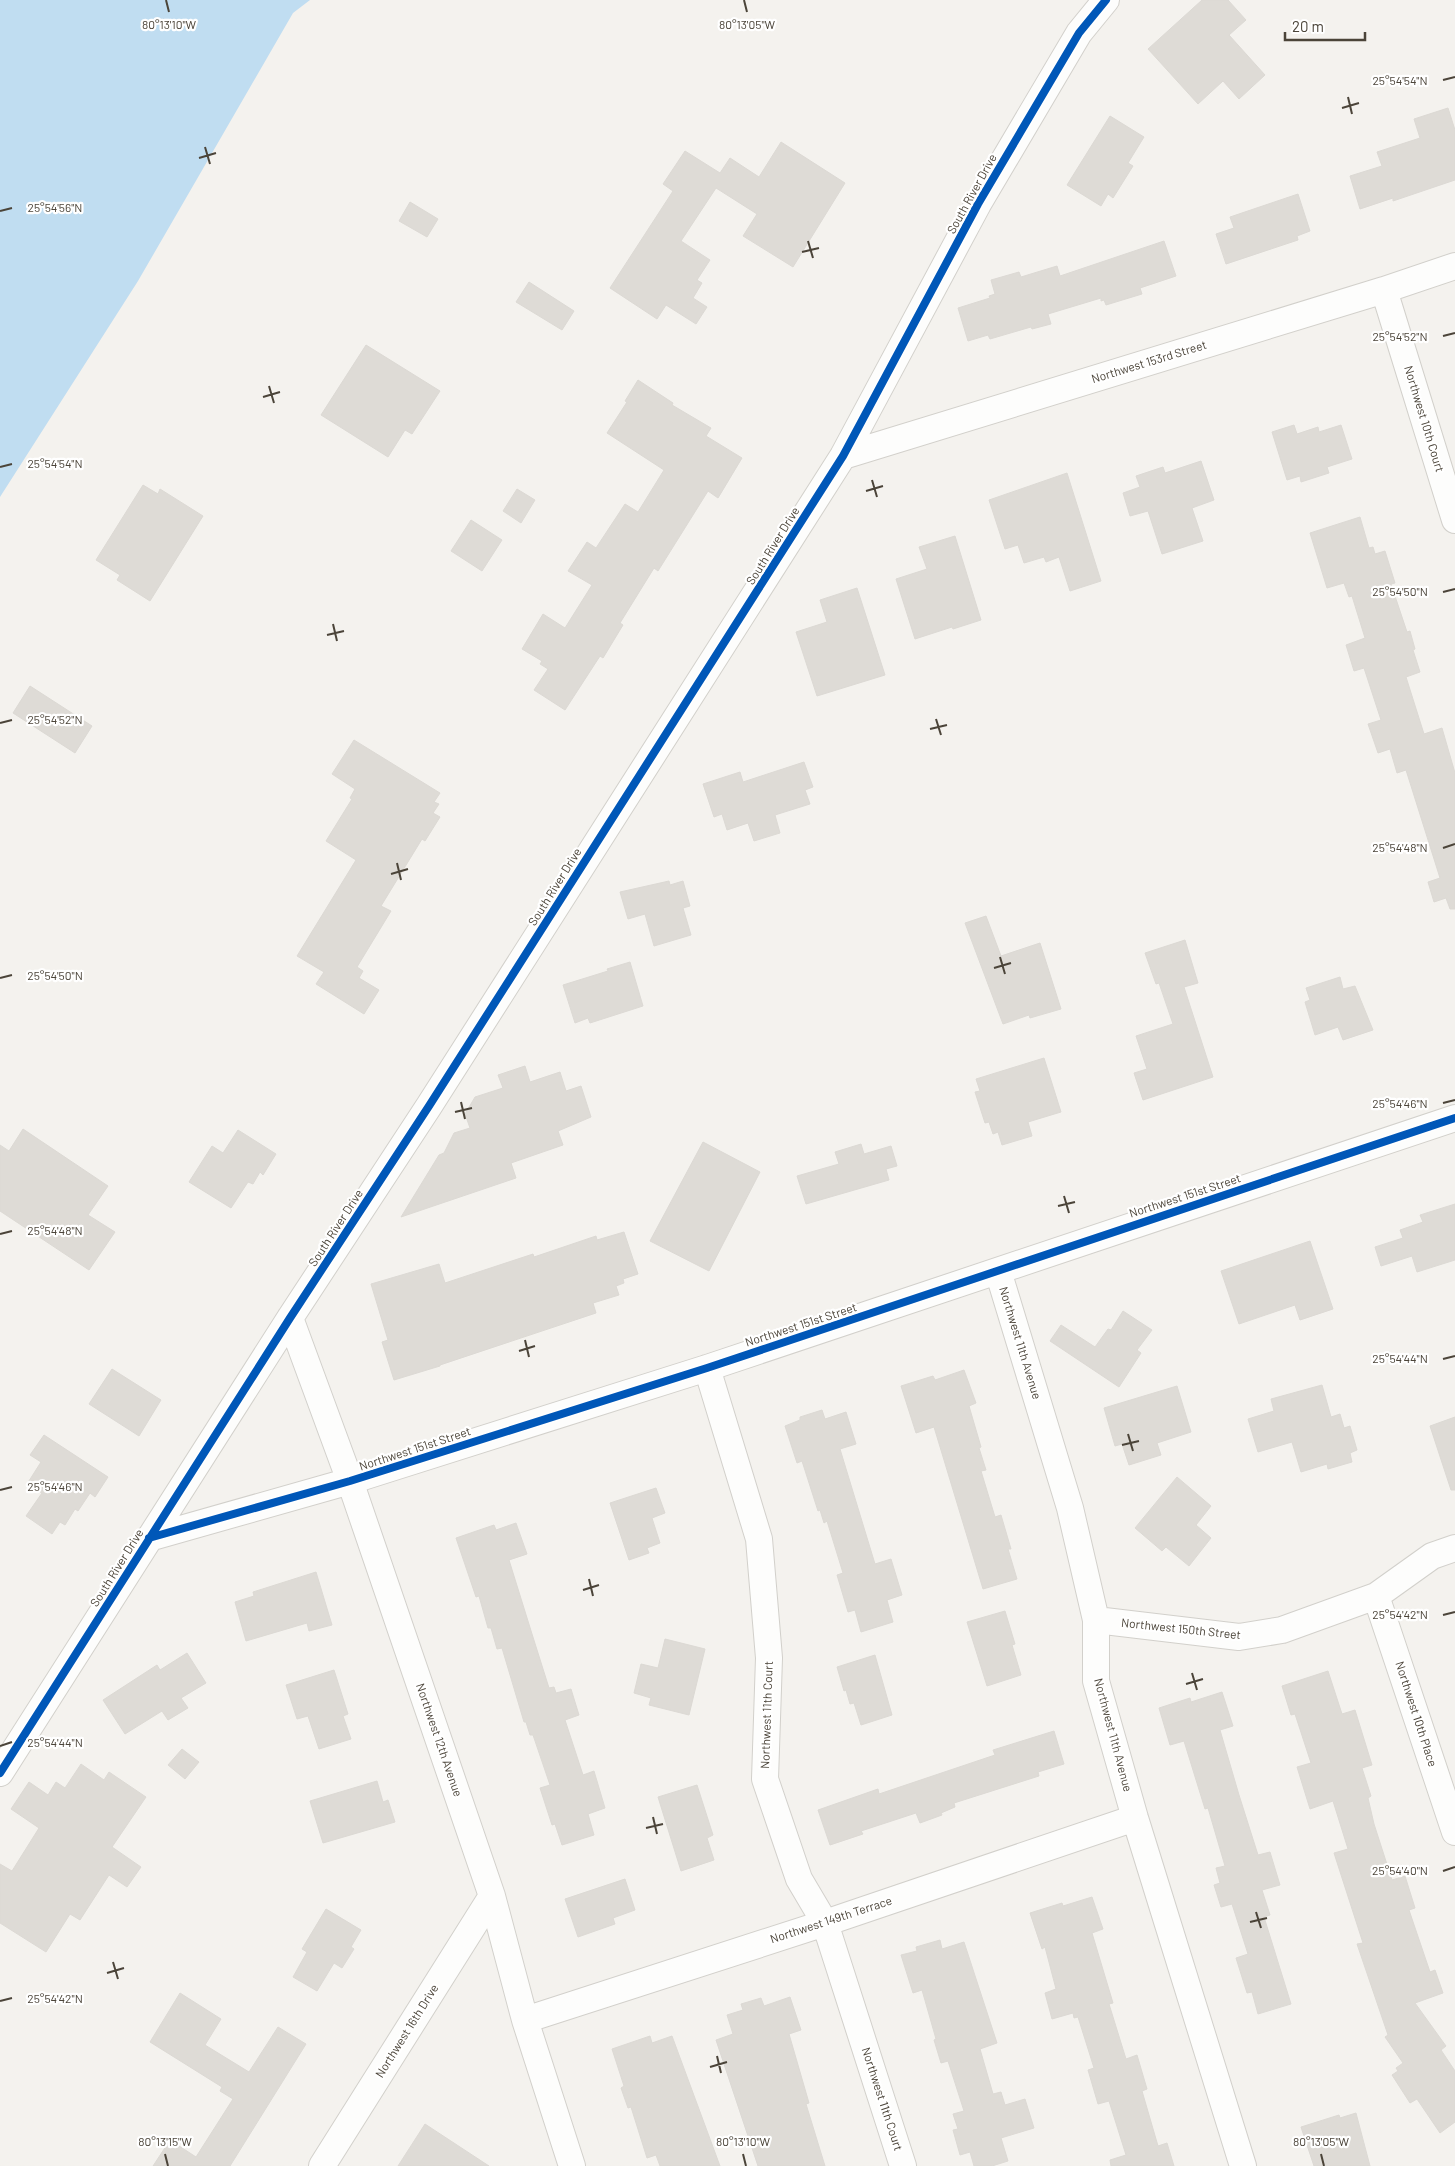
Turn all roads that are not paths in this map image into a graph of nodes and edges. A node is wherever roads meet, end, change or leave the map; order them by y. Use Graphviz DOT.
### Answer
graph roads {
  1 [pos="1106,0"];
  2 [pos="1455,266"];
  3 [pos="1384,290"];
  4 [pos="843,456"];
  5 [pos="1455,520"];
  6 [pos="1455,1118"];
  7 [pos="998,1271"];
  8 [pos="290,1318"];
  9 [pos="707,1368"];
  10 [pos="350,1481"];
  11 [pos="149,1538"];
  12 [pos="1455,1548"];
  13 [pos="1376,1596"];
  14 [pos="1096,1620"];
  15 [pos="0,1773"];
  16 [pos="1135,1818"];
  17 [pos="1455,1832"];
  18 [pos="492,1896"];
  19 [pos="825,1923"];
  20 [pos="525,2020"];
  21 [pos="322,2166"];
  22 [pos="572,2166"];
  23 [pos="903,2166"];
  24 [pos="1243,2166"];
  1 -- 4 [label="street, South River Drive"];
  2 -- 3 [label="street, Northwest 153rd Street"];
  3 -- 4 [label="street, Northwest 153rd Street"];
  3 -- 5 [label="street, Northwest 10th Court"];
  4 -- 8 [label="street, South River Drive"];
  6 -- 7 [label="street, Northwest 151st Street"];
  7 -- 9 [label="street, Northwest 151st Street"];
  7 -- 14 [label="street, Northwest 11th Avenue"];
  8 -- 10 [label="street, Northwest 12th Avenue"];
  8 -- 11 [label="street, South River Drive"];
  9 -- 10 [label="street, Northwest 151st Street"];
  9 -- 19 [label="street, Northwest 11th Court"];
  10 -- 11 [label="street, Northwest 151st Street"];
  10 -- 18 [label="street, Northwest 12th Avenue"];
  11 -- 15 [label="street, South River Drive"];
  12 -- 13 [label="street, Northwest 150th Street"];
  13 -- 14 [label="street, Northwest 150th Street"];
  13 -- 17 [label="street, Northwest 10th Place"];
  14 -- 16 [label="street, Northwest 11th Avenue"];
  16 -- 19 [label="street, Northwest 149th Terrace"];
  16 -- 24 [label="street, Northwest 11th Avenue"];
  18 -- 20 [label="street, Northwest 12th Avenue"];
  18 -- 21 [label="street, Northwest 16th Drive"];
  19 -- 20 [label="street, Northwest 149th Terrace"];
  19 -- 23 [label="street, Northwest 11th Court"];
  20 -- 22 [label="street, Northwest 12th Avenue"];
}
